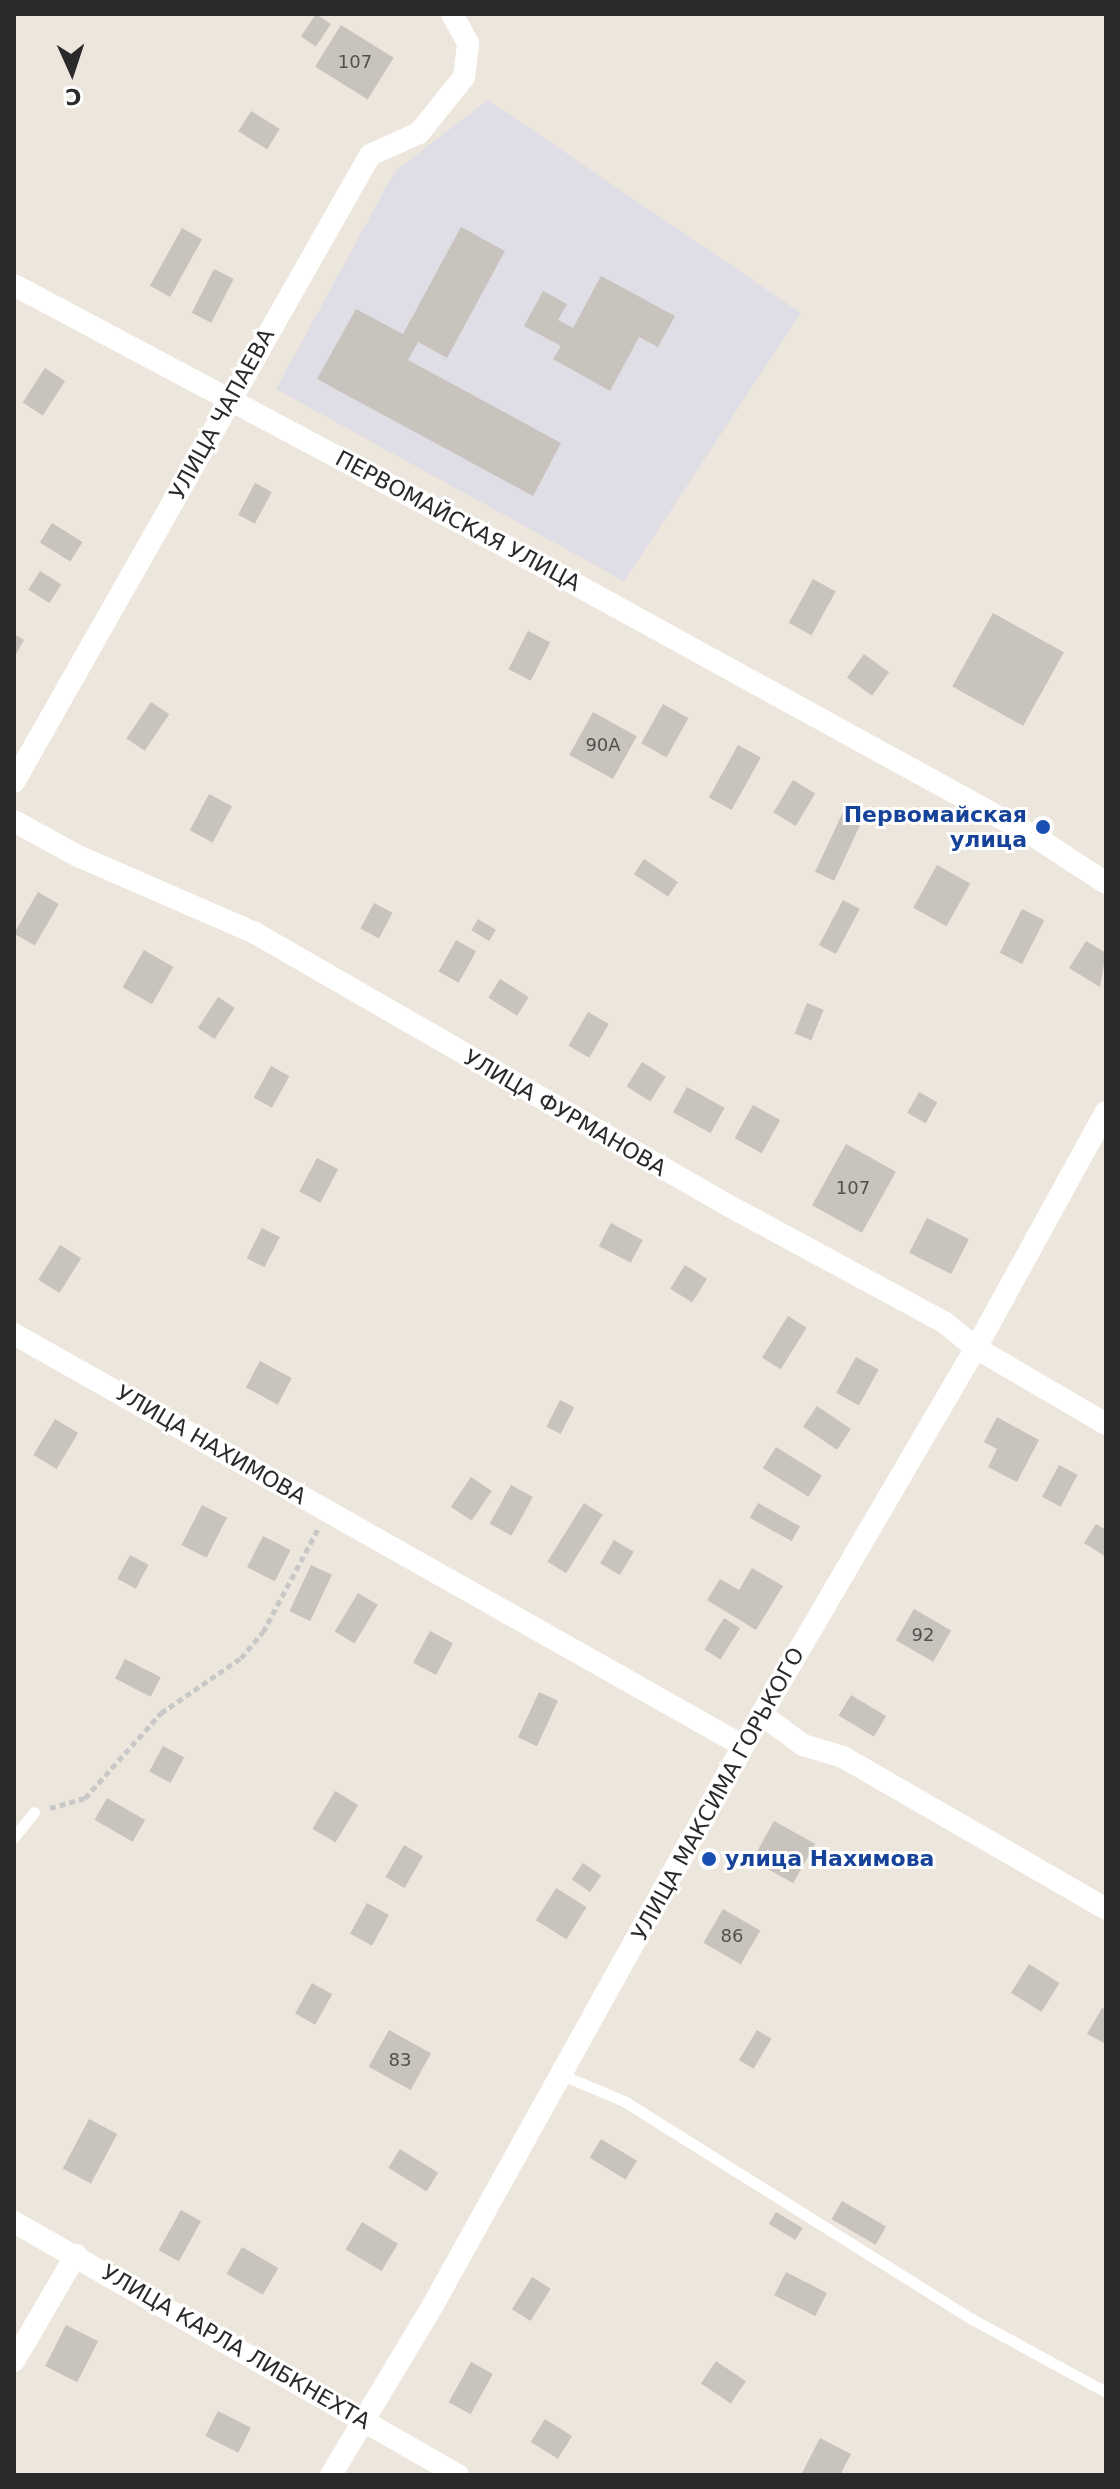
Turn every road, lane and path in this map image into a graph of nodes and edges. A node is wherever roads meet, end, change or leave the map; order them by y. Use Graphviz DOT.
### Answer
graph roads {
  1 [pos="452,14"];
  2 [pos="14,285"];
  3 [pos="232,399"];
  4 [pos="14,782"];
  5 [pos="14,821"];
  6 [pos="1106,883"];
  7 [pos="1106,1112"];
  8 [pos="14,1334"];
  9 [pos="976,1348"];
  10 [pos="1106,1424"];
  11 [pos="327,1511"];
  12 [pos="761,1714"];
  13 [pos="743,1746"];
  14 [pos="34,1812"];
  15 [pos="14,1837"];
  16 [pos="1106,1909"];
  17 [pos="562,2075"];
  18 [pos="14,2222"];
  19 [pos="76,2255"];
  20 [pos="14,2361"];
  21 [pos="1106,2392"];
  22 [pos="362,2419"];
  23 [pos="331,2475"];
  24 [pos="458,2475"];
  1 -- 3 [label="street, УЛИЦА ЧАПАЕВА"];
  2 -- 3 [label="street, ПЕРВОМАЙСКАЯ УЛИЦА"];
  3 -- 4 [label="street, УЛИЦА ЧАПАЕВА"];
  3 -- 6 [label="street, ПЕРВОМАЙСКАЯ УЛИЦА"];
  5 -- 9 [label="street, УЛИЦА ФУРМАНОВА"];
  7 -- 9 [label="street, УЛИЦА МАКСИМА ГОРЬКОГО"];
  8 -- 11 [label="street, УЛИЦА НАХИМОВА"];
  9 -- 10 [label="street, УЛИЦА ФУРМАНОВА"];
  9 -- 12 [label="street, УЛИЦА МАКСИМА ГОРЬКОГО"];
  11 -- 13 [label="street, УЛИЦА НАХИМОВА"];
  11 -- 14 [label="path"];
  12 -- 13 [label="street, УЛИЦА МАКСИМА ГОРЬКОГО"];
  12 -- 16 [label="street"];
  13 -- 17 [label="street, УЛИЦА МАКСИМА ГОРЬКОГО"];
  14 -- 15 [label="lane"];
  17 -- 21 [label="lane"];
  17 -- 22 [label="street, УЛИЦА МАКСИМА ГОРЬКОГО"];
  18 -- 19 [label="street, УЛИЦА КАРЛА ЛИБКНЕХТА"];
  19 -- 20 [label="street"];
  19 -- 22 [label="street, УЛИЦА КАРЛА ЛИБКНЕХТА"];
  22 -- 23 [label="street, УЛИЦА МАКСИМА ГОРЬКОГО"];
  22 -- 24 [label="street, УЛИЦА КАРЛА ЛИБКНЕХТА"];
}
